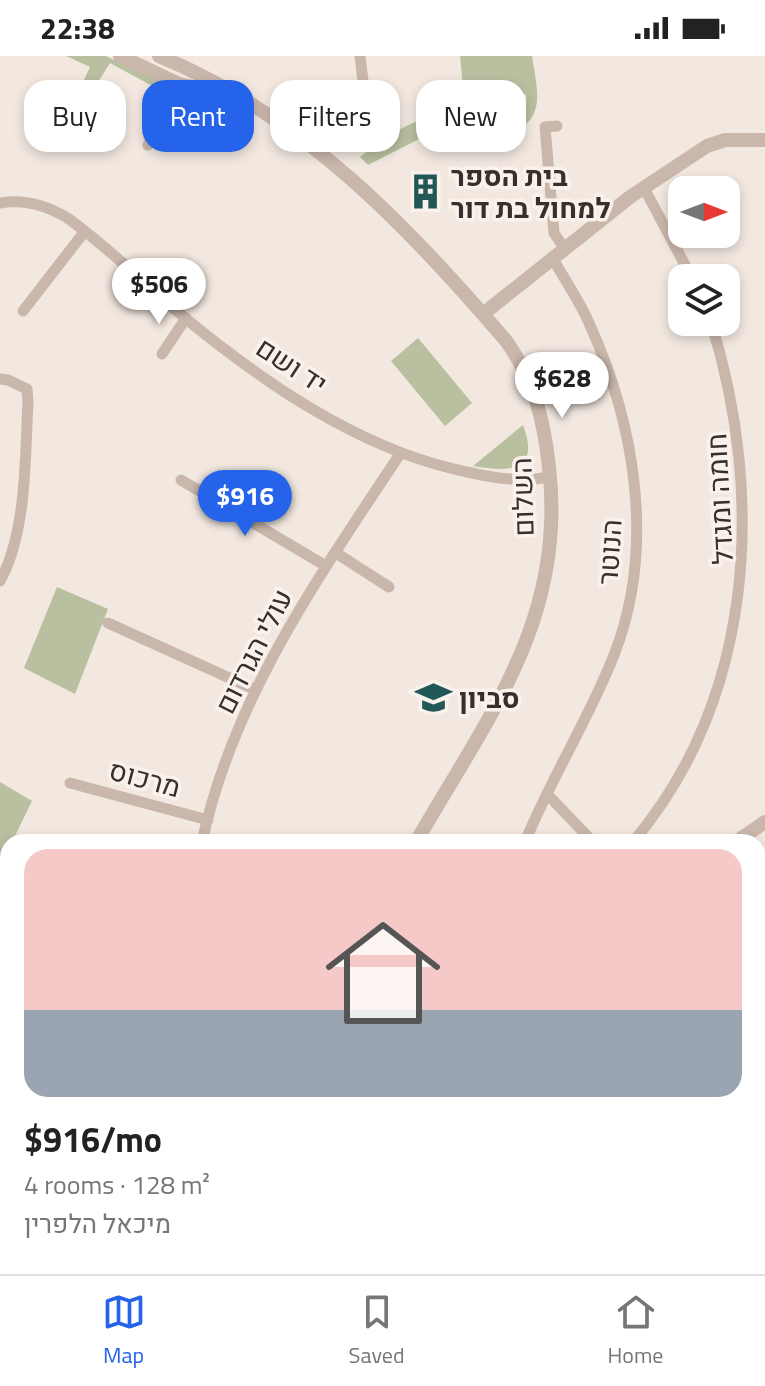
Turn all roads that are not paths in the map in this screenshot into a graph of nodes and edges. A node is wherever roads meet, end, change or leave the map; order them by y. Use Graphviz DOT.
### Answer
graph roads {
  1 [pos="120,56"];
  2 [pos="159,56"];
  3 [pos="360,56"];
  4 [pos="171,80"];
  5 [pos="211,80"];
  6 [pos="363,80"];
  7 [pos="254,105"];
  8 [pos="557,126"];
  9 [pos="765,140"];
  10 [pos="644,188"];
  11 [pos="0,203"];
  12 [pos="85,231"];
  13 [pos="565,249"];
  14 [pos="553,259"];
  15 [pos="685,264"];
  16 [pos="23,311"];
  17 [pos="483,314"];
  18 [pos="186,318"];
  19 [pos="716,336"];
  20 [pos="162,354"];
  21 [pos="0,379"];
  22 [pos="400,454"];
  23 [pos="551,477"];
  24 [pos="181,480"];
  25 [pos="336,553"];
  26 [pos="326,566"];
  27 [pos="0,581"];
  28 [pos="389,587"];
  29 [pos="108,623"];
  30 [pos="256,690"];
  31 [pos="70,783"];
  32 [pos="547,794"];
  33 [pos="208,820"];
  34 [pos="765,822"];
  35 [pos="207,834"];
  36 [pos="421,834"];
  37 [pos="529,834"];
  38 [pos="585,834"];
  39 [pos="639,834"];
  40 [pos="748,834"];
  41 [pos="259,1274"];
  42 [pos="273,1274"];
  1 -- 4 [label="street, השלום"];
  2 -- 5 [label="street, השלום"];
  3 -- 6 [label="street"];
  7 -- 17 [label="street, השלום"];
  8 -- 13 [label="street"];
  9 -- 10 [label="street"];
  10 -- 13 [label="street"];
  10 -- 15 [label="street"];
  11 -- 12 [label="street, יד ושם"];
  12 -- 16 [label="street"];
  12 -- 18 [label="street, יד ושם"];
  13 -- 14 [label="street"];
  14 -- 17 [label="street"];
  14 -- 32 [label="street, הנוטר"];
  17 -- 23 [label="street, השלום"];
  18 -- 20 [label="street"];
  18 -- 22 [label="street, יד ושם"];
  19 -- 39 [label="street, חומה ומגדל"];
  21 -- 27 [label="street"];
  22 -- 23 [label="street, יד ושם"];
  22 -- 25 [label="street, עולי הגרדום"];
  23 -- 36 [label="street, השלום"];
  24 -- 26 [label="street"];
  25 -- 26 [label="street, עולי הגרדום"];
  25 -- 28 [label="street"];
  26 -- 30 [label="street, עולי הגרדום"];
  29 -- 30 [label="street"];
  30 -- 33 [label="street, עולי הגרדום"];
  31 -- 33 [label="street, מרכוס"];
  32 -- 37 [label="street, הנוטר"];
  32 -- 38 [label="street"];
  33 -- 35 [label="street, עולי הגרדום"];
  34 -- 40 [label="street"];
  41 -- 42 [label="street"];
}
